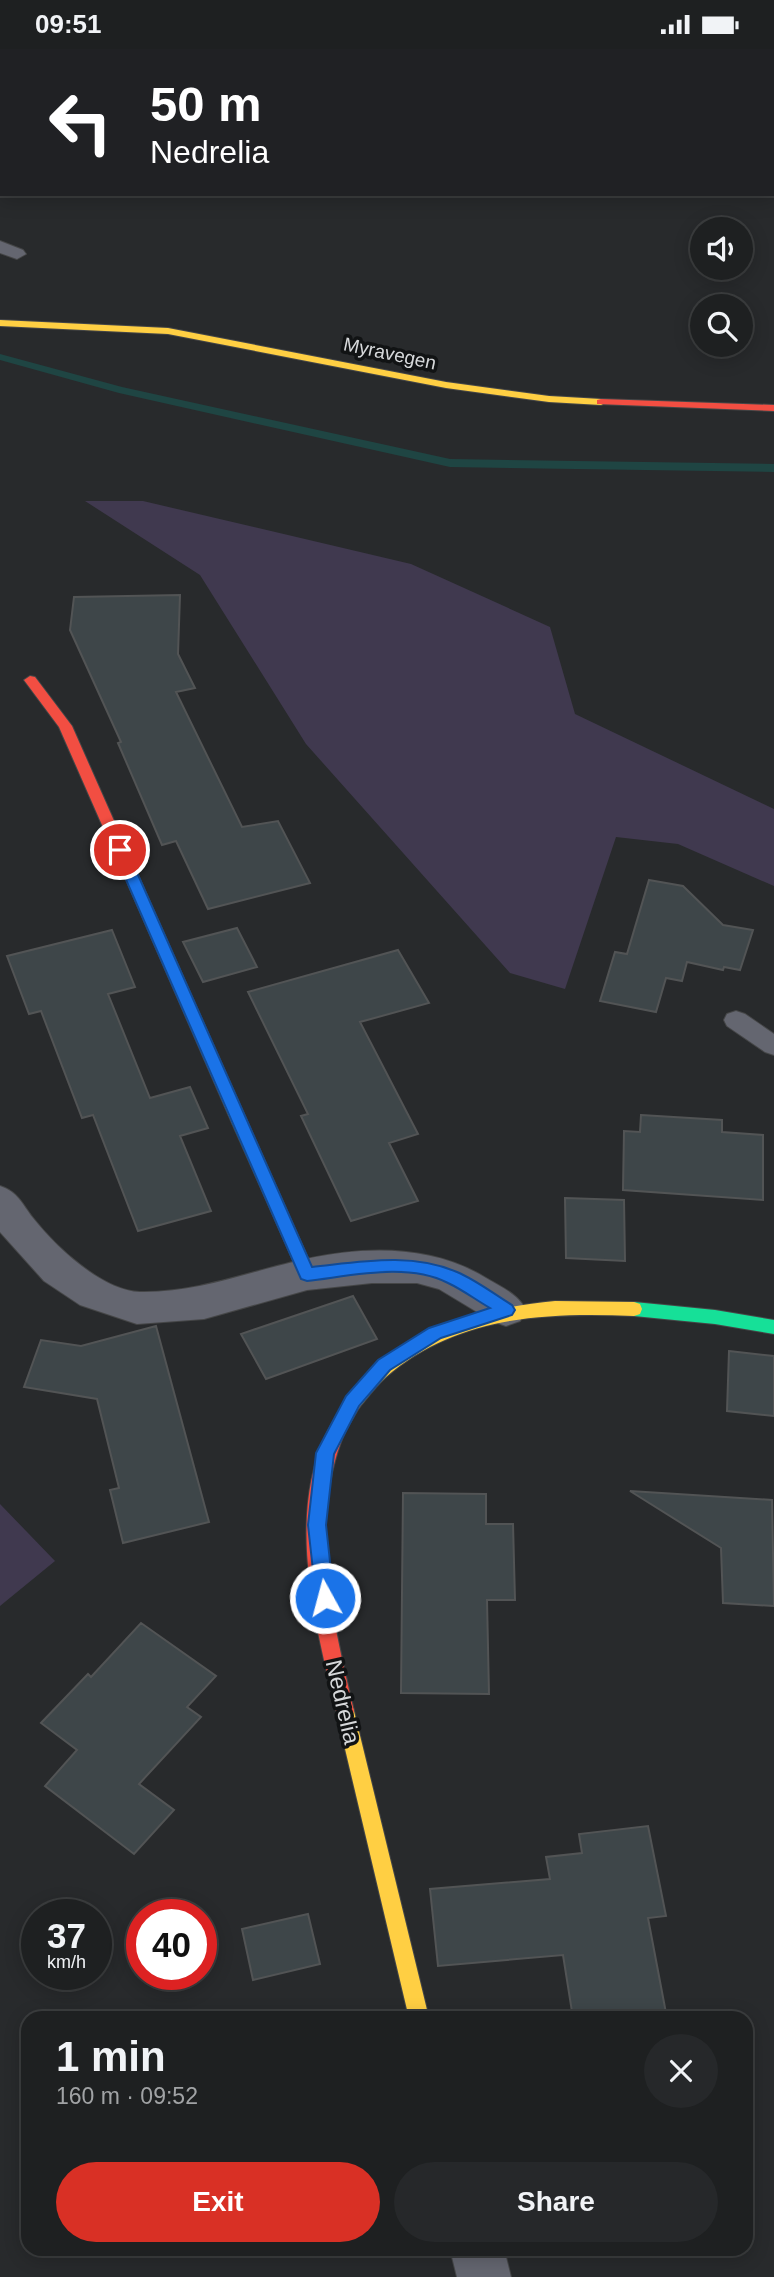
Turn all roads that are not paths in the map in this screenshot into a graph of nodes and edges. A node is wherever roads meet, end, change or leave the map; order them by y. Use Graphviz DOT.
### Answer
graph roads {
  1 [pos="0,246"];
  2 [pos="18,254"];
  3 [pos="0,323"];
  4 [pos="774,408"];
  5 [pos="30,680"];
  6 [pos="736,1020"];
  7 [pos="774,1046"];
  8 [pos="0,1201"];
  9 [pos="307,1274"];
  10 [pos="506,1310"];
  11 [pos="774,1327"];
  12 [pos="417,2011"];
  13 [pos="479,2256"];
  14 [pos="484,2277"];
  1 -- 2 [label="lane"];
  3 -- 4 [label="street, Myravegen"];
  5 -- 9 [label="street"];
  6 -- 7 [label="lane"];
  8 -- 9 [label="street"];
  9 -- 10 [label="street"];
  10 -- 11 [label="street, Nedrelia"];
  10 -- 12 [label="street, Nedrelia"];
  13 -- 14 [label="street"];
}
